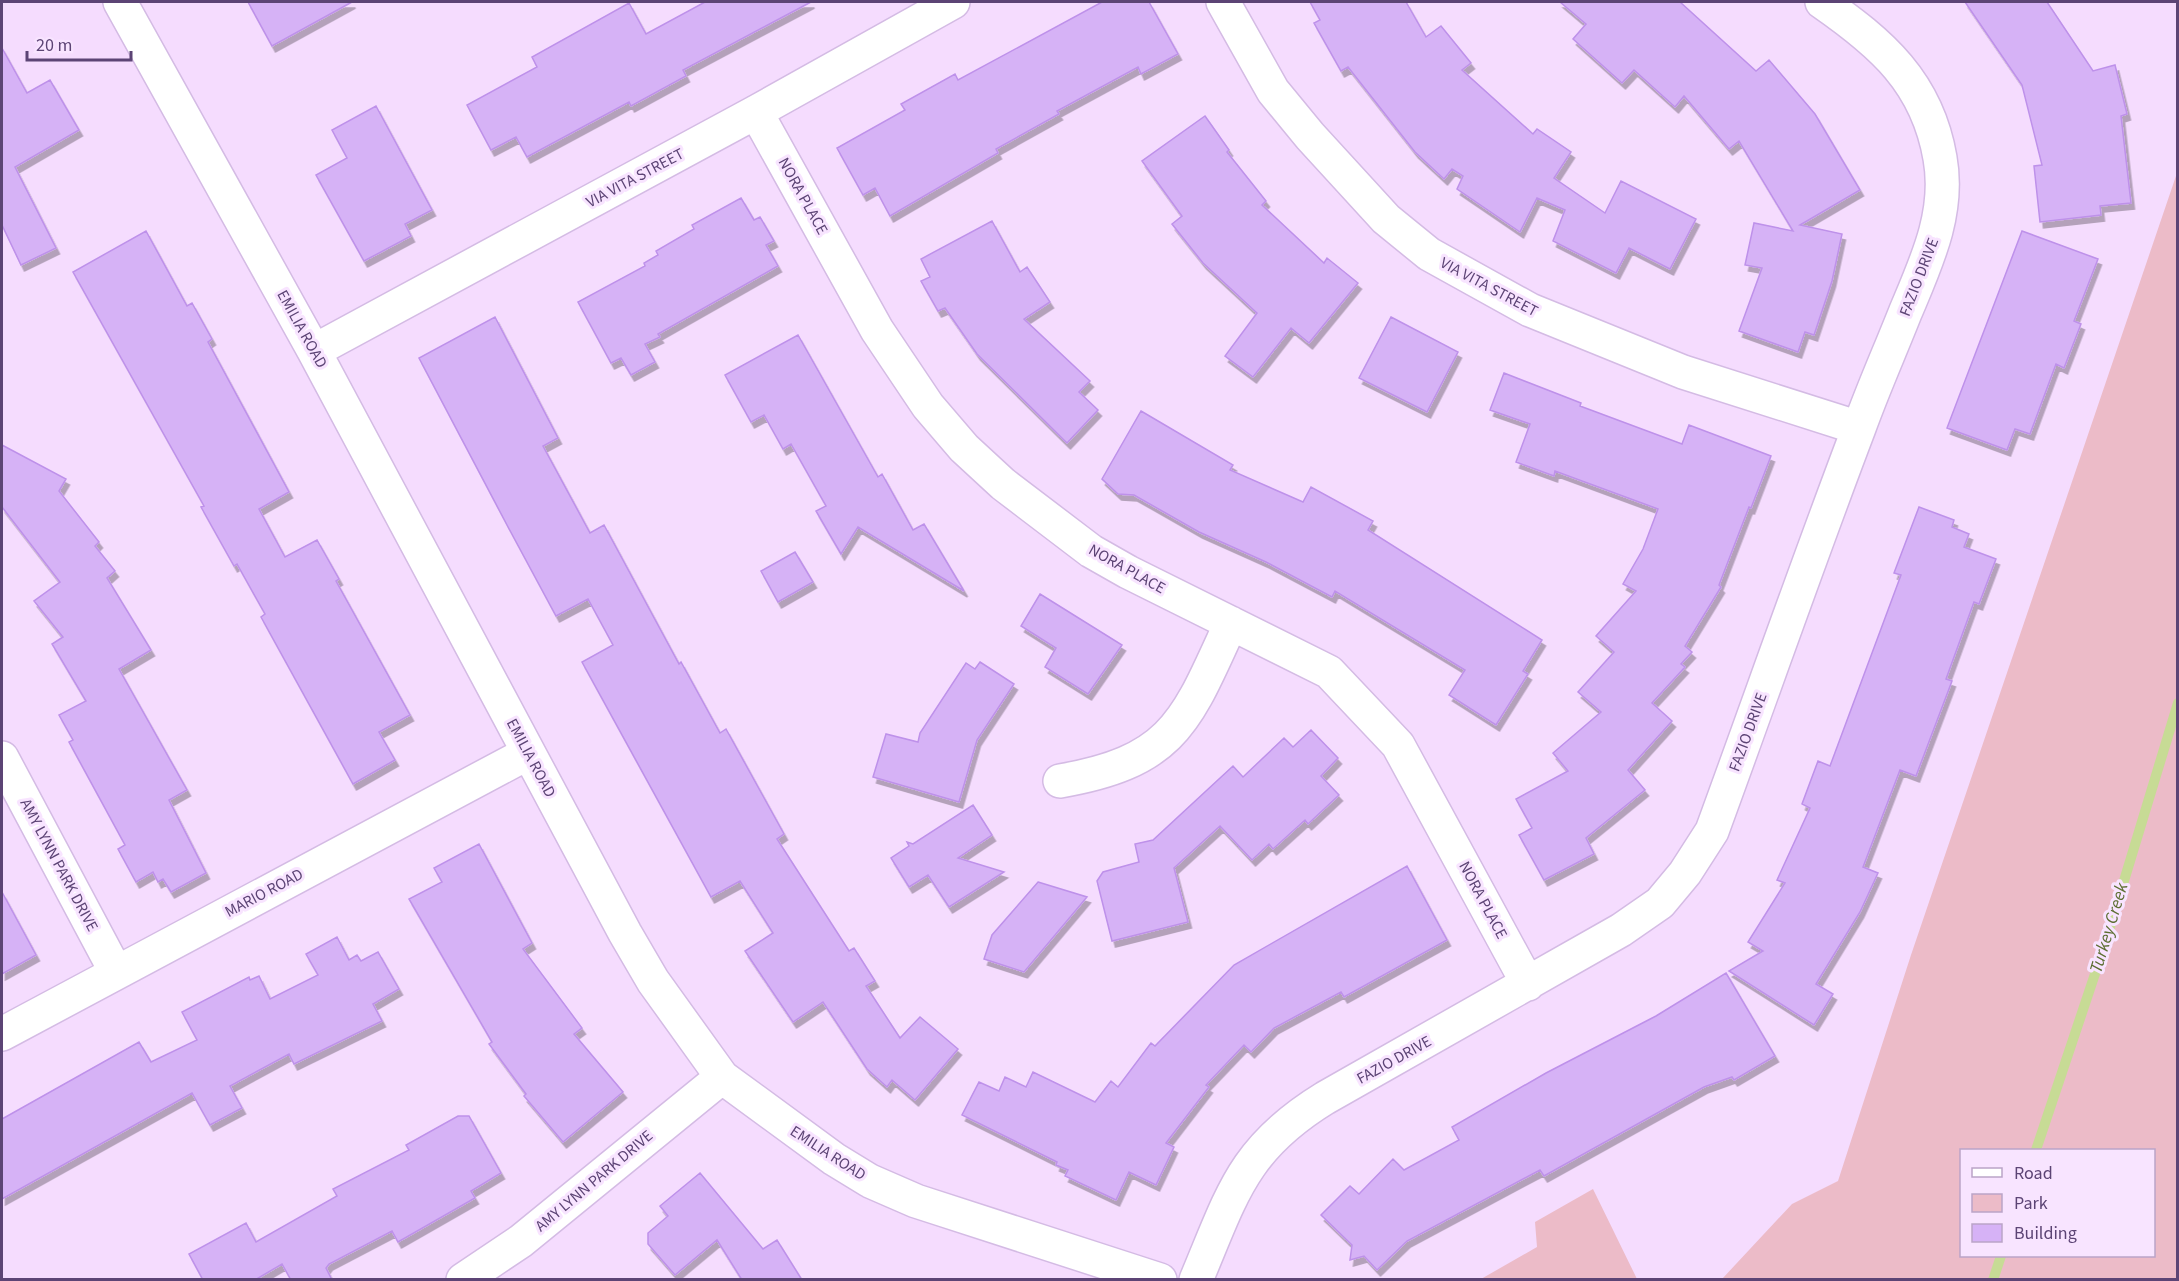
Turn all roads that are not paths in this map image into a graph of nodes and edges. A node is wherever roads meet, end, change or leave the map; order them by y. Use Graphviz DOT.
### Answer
graph roads {
  1 [pos="120,2"];
  2 [pos="953,2"];
  3 [pos="1223,2"];
  4 [pos="1822,2"];
  5 [pos="756,112"];
  6 [pos="315,351"];
  7 [pos="1859,428"];
  8 [pos="1230,623"];
  9 [pos="528,753"];
  10 [pos="2,758"];
  11 [pos="1060,781"];
  12 [pos="116,972"];
  13 [pos="1528,984"];
  14 [pos="2,1034"];
  15 [pos="722,1077"];
  16 [pos="463,1280"];
  17 [pos="1160,1280"];
  18 [pos="1196,1280"];
  1 -- 6 [label="street, EMILIA ROAD"];
  2 -- 5 [label="street, VIA VITA STREET"];
  3 -- 7 [label="street, VIA VITA STREET"];
  4 -- 7 [label="street, FAZIO DRIVE"];
  5 -- 6 [label="street, VIA VITA STREET"];
  5 -- 8 [label="street, NORA PLACE"];
  6 -- 9 [label="street, EMILIA ROAD"];
  7 -- 13 [label="street, FAZIO DRIVE"];
  8 -- 11 [label="street"];
  8 -- 13 [label="street, NORA PLACE"];
  9 -- 12 [label="street, MARIO ROAD"];
  9 -- 15 [label="street, EMILIA ROAD"];
  10 -- 12 [label="street, AMY LYNN PARK DRIVE"];
  12 -- 14 [label="street, MARIO ROAD"];
  13 -- 18 [label="street, FAZIO DRIVE"];
  15 -- 16 [label="street, AMY LYNN PARK DRIVE"];
  15 -- 17 [label="street, EMILIA ROAD"];
}
